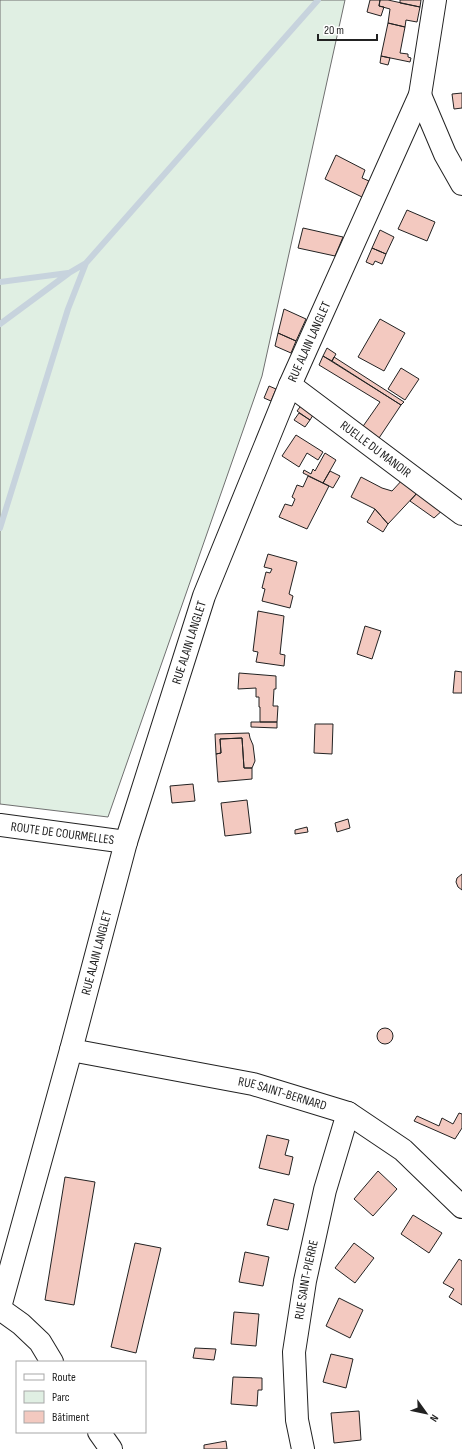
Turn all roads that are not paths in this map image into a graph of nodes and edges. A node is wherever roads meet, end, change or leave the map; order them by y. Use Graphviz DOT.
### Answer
graph roads {
  1 [pos="436,0"];
  2 [pos="420,95"];
  3 [pos="462,184"];
  4 [pos="290,386"];
  5 [pos="462,514"];
  6 [pos="0,824"];
  7 [pos="126,842"];
  8 [pos="71,1050"];
  9 [pos="348,1113"];
  10 [pos="462,1207"];
  11 [pos="0,1308"];
  12 [pos="51,1361"];
  13 [pos="100,1433"];
  14 [pos="111,1449"];
  15 [pos="303,1449"];
  1 -- 2 [label="street, RUE ALAIN LANGLET"];
  2 -- 3 [label="street"];
  2 -- 4 [label="street, RUE ALAIN LANGLET"];
  4 -- 5 [label="street, RUELLE DU MANOIR"];
  4 -- 7 [label="street, RUE ALAIN LANGLET"];
  6 -- 7 [label="street, ROUTE DE COURMELLES"];
  7 -- 8 [label="street, RUE ALAIN LANGLET"];
  8 -- 9 [label="street, RUE SAINT-BERNARD"];
  8 -- 11 [label="street, RUE ALAIN LANGLET"];
  9 -- 10 [label="street, RUE SAINT-BERNARD"];
  9 -- 15 [label="street, RUE SAINT-PIERRE"];
  11 -- 12 [label="street"];
  13 -- 14 [label="street"];
}
